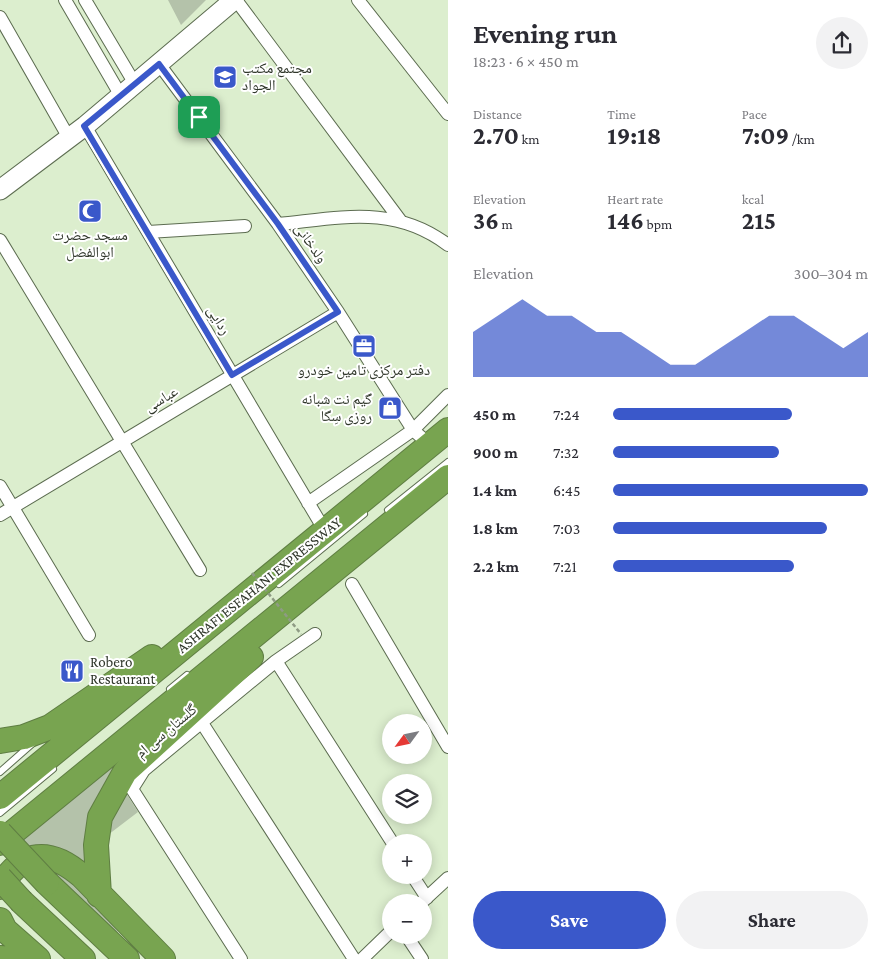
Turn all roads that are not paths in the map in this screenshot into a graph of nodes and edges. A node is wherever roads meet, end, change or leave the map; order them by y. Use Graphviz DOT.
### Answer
graph roads {
  1 [pos="65,0"];
  2 [pos="85,0"];
  3 [pos="235,0"];
  4 [pos="358,0"];
  5 [pos="0,17"];
  6 [pos="159,64"];
  7 [pos="128,90"];
  8 [pos="448,114"];
  9 [pos="84,126"];
  10 [pos="69,138"];
  11 [pos="0,190"];
  12 [pos="400,220"];
  13 [pos="278,224"];
  14 [pos="246,226"];
  15 [pos="148,232"];
  16 [pos="0,240"];
  17 [pos="448,244"];
  18 [pos="338,312"];
  19 [pos="232,375"];
  20 [pos="448,395"];
  21 [pos="448,430"];
  22 [pos="421,437"];
  23 [pos="122,442"];
  24 [pos="448,462"];
  25 [pos="448,477"];
  26 [pos="0,486"];
  27 [pos="308,503"];
  28 [pos="13,507"];
  29 [pos="369,510"];
  30 [pos="0,515"];
  31 [pos="380,518"];
  32 [pos="326,531"];
  33 [pos="347,560"];
  34 [pos="200,570"];
  35 [pos="352,584"];
  36 [pos="276,586"];
  37 [pos="208,626"];
  38 [pos="314,634"];
  39 [pos="89,635"];
  40 [pos="276,661"];
  41 [pos="192,671"];
  42 [pos="162,696"];
  43 [pos="202,723"];
  44 [pos="50,727"];
  45 [pos="0,741"];
  46 [pos="448,747"];
  47 [pos="60,763"];
  48 [pos="0,772"];
  49 [pos="0,797"];
  50 [pos="0,813"];
  51 [pos="1,833"];
  52 [pos="387,834"];
  53 [pos="0,878"];
  54 [pos="448,878"];
  55 [pos="0,887"];
  56 [pos="431,894"];
  57 [pos="99,895"];
  58 [pos="0,920"];
  59 [pos="382,940"];
  60 [pos="412,944"];
  61 [pos="0,958"];
  62 [pos="13,959"];
  63 [pos="38,959"];
  64 [pos="83,959"];
  65 [pos="127,959"];
  66 [pos="163,959"];
  67 [pos="241,959"];
  68 [pos="354,959"];
  69 [pos="362,959"];
  70 [pos="422,959"];
  1 -- 7 [label="street"];
  2 -- 7 [label="street"];
  3 -- 6 [label="street"];
  3 -- 12 [label="street"];
  4 -- 8 [label="street"];
  5 -- 10 [label="street"];
  6 -- 7 [label="street"];
  6 -- 13 [label="street, ولدخانی"];
  7 -- 9 [label="street"];
  9 -- 10 [label="street"];
  9 -- 15 [label="street, ردایی"];
  10 -- 11 [label="street"];
  12 -- 13 [label="street"];
  12 -- 17 [label="street"];
  13 -- 18 [label="street, ولدخانی"];
  14 -- 15 [label="street"];
  15 -- 19 [label="street, ردایی"];
  16 -- 23 [label="street"];
  18 -- 19 [label="street, عباسی"];
  18 -- 22 [label="street, ولدخانی"];
  19 -- 23 [label="street, عباسی"];
  19 -- 27 [label="street, ردایی"];
  20 -- 22 [label="street"];
  21 -- 22 [label="highway, ASHRAFI ESFAHANI EXPRESSWAY"];
  22 -- 27 [label="street"];
  22 -- 32 [label="highway, ASHRAFI ESFAHANI EXPRESSWAY"];
  23 -- 28 [label="street, عباسی"];
  23 -- 34 [label="street"];
  24 -- 31 [label="lane"];
  25 -- 33 [label="highway"];
  26 -- 28 [label="street"];
  27 -- 32 [label="street, ردایی"];
  28 -- 30 [label="street, عباسی"];
  28 -- 39 [label="street"];
  29 -- 36 [label="lane"];
  32 -- 37 [label="highway, ASHRAFI ESFAHANI EXPRESSWAY"];
  33 -- 51 [label="highway"];
  33 -- 57 [label="highway"];
  35 -- 46 [label="street"];
  37 -- 44 [label="highway"];
  37 -- 49 [label="highway, ASHRAFI ESFAHANI EXPRESSWAY"];
  38 -- 40 [label="street, گلستان سی ام"];
  40 -- 43 [label="street, گلستان سی ام"];
  40 -- 52 [label="street"];
  41 -- 42 [label="lane"];
  43 -- 67 [label="street, گلستان سی ام"];
  43 -- 68 [label="street"];
  44 -- 45 [label="highway"];
  44 -- 48 [label="lane"];
  47 -- 50 [label="lane"];
  51 -- 65 [label="highway, bridge"];
  53 -- 64 [label="highway, bridge"];
  54 -- 56 [label="street"];
  55 -- 57 [label="highway"];
  57 -- 66 [label="highway"];
  58 -- 63 [label="highway"];
  59 -- 69 [label="street"];
  60 -- 70 [label="street"];
  61 -- 62 [label="highway"];
}
